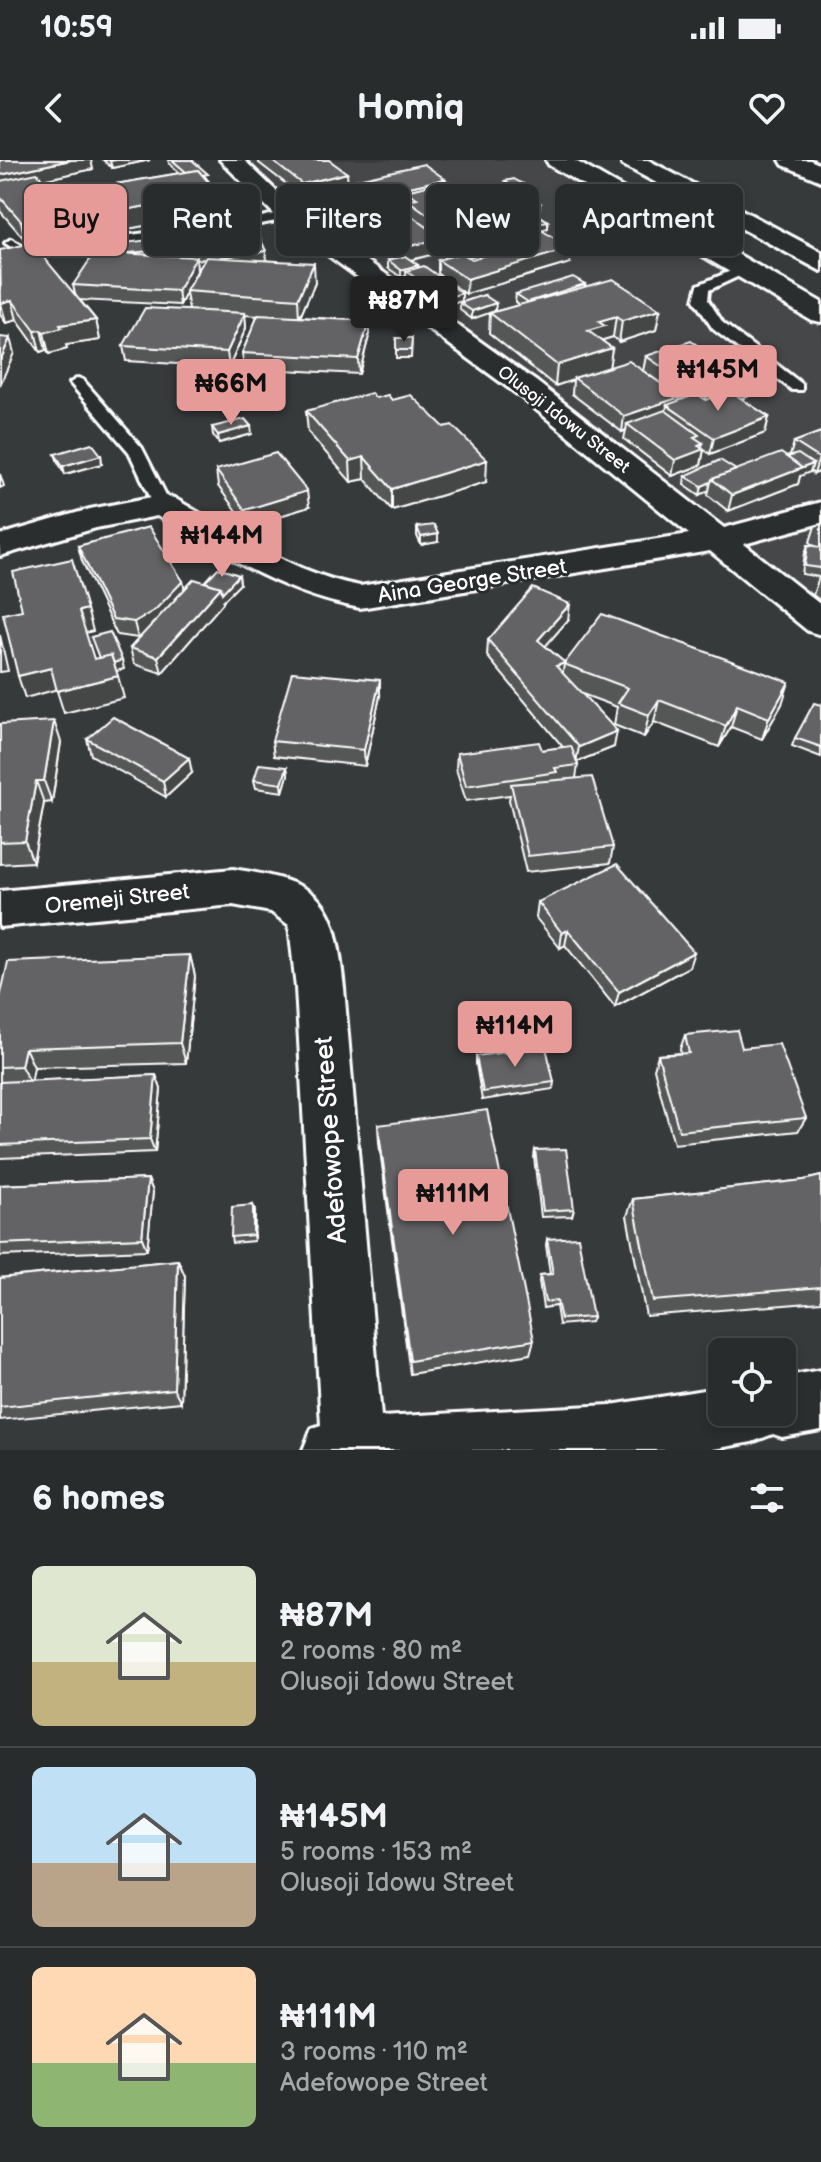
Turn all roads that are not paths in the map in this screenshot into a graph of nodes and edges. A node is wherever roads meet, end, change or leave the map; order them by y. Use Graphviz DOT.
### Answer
graph roads {
  1 [pos="231,160"];
  2 [pos="557,160"];
  3 [pos="631,160"];
  4 [pos="791,160"];
  5 [pos="821,174"];
  6 [pos="276,203"];
  7 [pos="276,217"];
  8 [pos="11,243"];
  9 [pos="345,256"];
  10 [pos="821,263"];
  11 [pos="745,270"];
  12 [pos="821,314"];
  13 [pos="78,383"];
  14 [pos="797,387"];
  15 [pos="162,505"];
  16 [pos="821,512"];
  17 [pos="716,540"];
  18 [pos="0,546"];
  19 [pos="821,623"];
  20 [pos="233,887"];
  21 [pos="0,909"];
  22 [pos="821,1400"];
  23 [pos="796,1404"];
  24 [pos="708,1419"];
  25 [pos="346,1449"];
  1 -- 6 [label="street, Olusoji Idowu Street"];
  2 -- 11 [label="main road"];
  3 -- 10 [label="main road"];
  4 -- 5 [label="main road"];
  7 -- 8 [label="lane"];
  9 -- 17 [label="street, Olusoji Idowu Street"];
  11 -- 12 [label="main road"];
  11 -- 14 [label="lane"];
  13 -- 15 [label="lane"];
  15 -- 17 [label="street, Aina George Street"];
  15 -- 18 [label="street"];
  16 -- 17 [label="street, Aina George Street"];
  17 -- 19 [label="street, Olusoji Idowu Street"];
  20 -- 21 [label="street, Oremeji Street"];
  20 -- 25 [label="street, Adefowope Street"];
  22 -- 23 [label="street"];
  24 -- 25 [label="street"];
}
